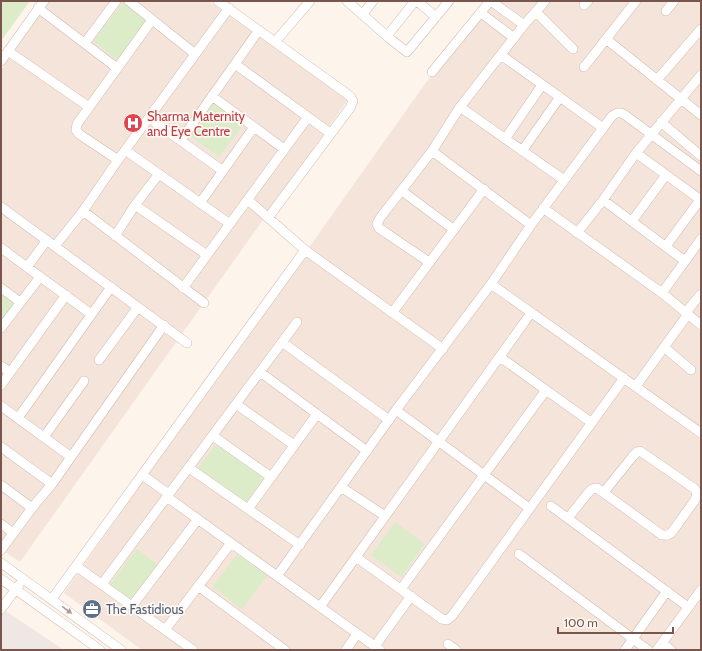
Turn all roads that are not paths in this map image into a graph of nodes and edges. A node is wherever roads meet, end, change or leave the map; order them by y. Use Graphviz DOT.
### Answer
graph roads {
  1 [pos="116,1"];
  2 [pos="129,1"];
  3 [pos="218,1"];
  4 [pos="310,1"];
  5 [pos="347,1"];
  6 [pos="373,1"];
  7 [pos="416,1"];
  8 [pos="450,1"];
  9 [pos="491,1"];
  10 [pos="545,1"];
  11 [pos="636,1"];
  12 [pos="674,1"];
  13 [pos="41,5"];
  14 [pos="228,8"];
  15 [pos="666,11"];
  16 [pos="536,12"];
  17 [pos="481,13"];
  18 [pos="362,15"];
  19 [pos="436,17"];
  20 [pos="152,20"];
  21 [pos="524,25"];
  22 [pos="701,29"];
  23 [pos="259,30"];
  24 [pos="387,36"];
  25 [pos="514,38"];
  26 [pos="606,39"];
  27 [pos="275,42"];
  28 [pos="84,43"];
  29 [pos="573,49"];
  30 [pos="8,51"];
  31 [pos="195,54"];
  32 [pos="501,54"];
  33 [pos="1,61"];
  34 [pos="235,64"];
  35 [pos="584,67"];
  36 [pos="117,68"];
  37 [pos="432,72"];
  38 [pos="701,75"];
  39 [pos="657,80"];
  40 [pos="542,85"];
  41 [pos="212,96"];
  42 [pos="560,97"];
  43 [pos="681,99"];
  44 [pos="89,107"];
  45 [pos="460,107"];
  46 [pos="701,115"];
  47 [pos="308,117"];
  48 [pos="149,118"];
  49 [pos="661,122"];
  50 [pos="254,128"];
  51 [pos="603,128"];
  52 [pos="330,133"];
  53 [pos="651,135"];
  54 [pos="505,139"];
  55 [pos="180,140"];
  56 [pos="284,149"];
  57 [pos="125,150"];
  58 [pos="432,151"];
  59 [pos="522,151"];
  60 [pos="636,153"];
  61 [pos="701,156"];
  62 [pos="118,160"];
  63 [pos="223,171"];
  64 [pos="701,172"];
  65 [pos="159,174"];
  66 [pos="666,175"];
  67 [pos="564,180"];
  68 [pos="484,189"];
  69 [pos="402,191"];
  70 [pos="248,200"];
  71 [pos="602,200"];
  72 [pos="700,200"];
  73 [pos="200,203"];
  74 [pos="135,206"];
  75 [pos="1,207"];
  76 [pos="543,208"];
  77 [pos="83,211"];
  78 [pos="268,218"];
  79 [pos="632,221"];
  80 [pos="230,224"];
  81 [pos="531,225"];
  82 [pos="454,229"];
  83 [pos="577,233"];
  84 [pos="115,236"];
  85 [pos="701,239"];
  86 [pos="47,240"];
  87 [pos="55,246"];
  88 [pos="666,246"];
  89 [pos="1,248"];
  90 [pos="305,250"];
  91 [pos="207,255"];
  92 [pos="685,261"];
  93 [pos="429,262"];
  94 [pos="27,267"];
  95 [pos="40,277"];
  96 [pos="491,284"];
  97 [pos="111,287"];
  98 [pos="1,288"];
  99 [pos="183,288"];
  100 [pos="662,293"];
  101 [pos="701,294"];
  102 [pos="66,295"];
  103 [pos="20,302"];
  104 [pos="204,303"];
  105 [pos="138,307"];
  106 [pos="392,313"];
  107 [pos="531,313"];
  108 [pos="687,313"];
  109 [pos="91,314"];
  110 [pos="297,322"];
  111 [pos="164,325"];
  112 [pos="701,325"];
  113 [pos="1,328"];
  114 [pos="187,342"];
  115 [pos="282,342"];
  116 [pos="664,347"];
  117 [pos="443,349"];
  118 [pos="500,357"];
  119 [pos="99,360"];
  120 [pos="1,366"];
  121 [pos="691,370"];
  122 [pos="10,372"];
  123 [pos="260,372"];
  124 [pos="624,378"];
  125 [pos="84,381"];
  126 [pos="1,385"];
  127 [pos="636,386"];
  128 [pos="546,390"];
  129 [pos="236,404"];
  130 [pos="1,406"];
  131 [pos="396,410"];
  132 [pos="317,414"];
  133 [pos="18,418"];
  134 [pos="389,420"];
  135 [pos="592,423"];
  136 [pos="701,433"];
  137 [pos="213,436"];
  138 [pos="44,437"];
  139 [pos="439,442"];
  140 [pos="294,445"];
  141 [pos="1,447"];
  142 [pos="367,451"];
  143 [pos="71,457"];
  144 [pos="189,468"];
  145 [pos="484,474"];
  146 [pos="142,475"];
  147 [pos="271,476"];
  148 [pos="52,484"];
  149 [pos="1,485"];
  150 [pos="341,487"];
  151 [pos="604,492"];
  152 [pos="168,495"];
  153 [pos="551,506"];
  154 [pos="32,508"];
  155 [pos="529,508"];
  156 [pos="248,509"];
  157 [pos="385,516"];
  158 [pos="568,518"];
  159 [pos="198,519"];
  160 [pos="1,524"];
  161 [pos="13,533"];
  162 [pos="231,543"];
  163 [pos="300,545"];
  164 [pos="1,550"];
  165 [pos="519,554"];
  166 [pos="356,557"];
  167 [pos="1,563"];
  168 [pos="76,566"];
  169 [pos="15,572"];
  170 [pos="277,576"];
  171 [pos="24,578"];
  172 [pos="4,580"];
  173 [pos="102,584"];
  174 [pos="198,586"];
  175 [pos="16,589"];
  176 [pos="401,589"];
  177 [pos="667,591"];
  178 [pos="700,592"];
  179 [pos="411,596"];
  180 [pos="52,599"];
  181 [pos="132,606"];
  182 [pos="320,607"];
  183 [pos="688,607"];
  184 [pos="1,609"];
  185 [pos="165,630"];
  186 [pos="357,634"];
  187 [pos="633,639"];
  188 [pos="448,644"];
  189 [pos="659,647"];
  190 [pos="378,648"];
  191 [pos="100,650"];
  192 [pos="121,650"];
  193 [pos="193,650"];
  194 [pos="286,650"];
  195 [pos="346,650"];
  196 [pos="456,650"];
  197 [pos="625,650"];
  198 [pos="648,650"];
  199 [pos="671,650"];
  1 -- 28 [label="street"];
  2 -- 20 [label="street"];
  3 -- 14 [label="street"];
  4 -- 27 [label="street"];
  5 -- 18 [label="street"];
  6 -- 18 [label="street"];
  7 -- 19 [label="street"];
  7 -- 24 [label="street"];
  8 -- 19 [label="street"];
  9 -- 17 [label="street"];
  9 -- 21 [label="street"];
  10 -- 16 [label="street"];
  11 -- 26 [label="street"];
  12 -- 15 [label="street"];
  13 -- 28 [label="street"];
  13 -- 30 [label="street"];
  14 -- 23 [label="street"];
  14 -- 31 [label="street"];
  16 -- 21 [label="street"];
  16 -- 29 [label="street"];
  17 -- 25 [label="street"];
  17 -- 37 [label="street"];
  18 -- 24 [label="street"];
  19 -- 24 [label="street"];
  20 -- 31 [label="street"];
  20 -- 36 [label="street"];
  21 -- 25 [label="street"];
  22 -- 39 [label="street"];
  23 -- 27 [label="street"];
  23 -- 34 [label="street"];
  25 -- 32 [label="street"];
  26 -- 35 [label="street"];
  26 -- 39 [label="street"];
  27 -- 52 [label="street"];
  28 -- 36 [label="street"];
  30 -- 33 [label="street"];
  30 -- 44 [label="street"];
  31 -- 48 [label="street"];
  32 -- 40 [label="street"];
  32 -- 45 [label="street"];
  34 -- 41 [label="street"];
  34 -- 47 [label="street"];
  36 -- 44 [label="street"];
  38 -- 43 [label="street"];
  39 -- 43 [label="street"];
  40 -- 42 [label="street"];
  40 -- 54 [label="street"];
  41 -- 50 [label="street"];
  41 -- 55 [label="street"];
  42 -- 51 [label="street"];
  42 -- 59 [label="street"];
  43 -- 46 [label="street"];
  43 -- 49 [label="street"];
  44 -- 62 [label="street"];
  45 -- 54 [label="street"];
  45 -- 58 [label="street"];
  47 -- 52 [label="street"];
  47 -- 56 [label="street"];
  48 -- 55 [label="street"];
  48 -- 57 [label="street"];
  49 -- 53 [label="street"];
  49 -- 61 [label="street"];
  50 -- 56 [label="street"];
  50 -- 63 [label="street"];
  51 -- 53 [label="street"];
  51 -- 67 [label="street"];
  52 -- 78 [label="street"];
  53 -- 60 [label="street"];
  53 -- 64 [label="street"];
  54 -- 59 [label="street"];
  55 -- 63 [label="street"];
  56 -- 70 [label="street"];
  57 -- 62 [label="street"];
  57 -- 65 [label="street"];
  58 -- 68 [label="street"];
  58 -- 69 [label="street"];
  59 -- 67 [label="street"];
  60 -- 66 [label="street"];
  60 -- 71 [label="street"];
  62 -- 77 [label="street"];
  63 -- 73 [label="street"];
  65 -- 73 [label="street"];
  65 -- 74 [label="street"];
  66 -- 72 [label="street"];
  66 -- 79 [label="street"];
  67 -- 76 [label="street"];
  68 -- 81 [label="street"];
  68 -- 82 [label="street"];
  69 -- 82 [label="street"];
  69 -- 93 [label="street"];
  70 -- 78 [label="street"];
  70 -- 80 [label="street"];
  71 -- 79 [label="street"];
  71 -- 83 [label="street"];
  72 -- 88 [label="street"];
  73 -- 80 [label="street"];
  74 -- 84 [label="street"];
  74 -- 91 [label="street"];
  75 -- 86 [label="street"];
  76 -- 81 [label="street"];
  76 -- 83 [label="street"];
  77 -- 84 [label="street"];
  77 -- 87 [label="street"];
  78 -- 90 [label="street"];
  79 -- 88 [label="street"];
  80 -- 91 [label="street"];
  81 -- 96 [label="street"];
  82 -- 93 [label="street"];
  83 -- 100 [label="street"];
  84 -- 99 [label="street"];
  85 -- 92 [label="street"];
  86 -- 87 [label="street"];
  86 -- 94 [label="street"];
  87 -- 97 [label="street"];
  88 -- 92 [label="street"];
  89 -- 94 [label="street"];
  90 -- 106 [label="street"];
  90 -- 146 [label="street"];
  91 -- 99 [label="street"];
  92 -- 100 [label="street"];
  93 -- 106 [label="street"];
  94 -- 95 [label="street"];
  95 -- 102 [label="street"];
  95 -- 103 [label="street"];
  96 -- 107 [label="street"];
  96 -- 117 [label="street"];
  97 -- 105 [label="street"];
  97 -- 109 [label="street"];
  98 -- 103 [label="street"];
  99 -- 104 [label="street"];
  100 -- 108 [label="street"];
  101 -- 108 [label="street"];
  102 -- 109 [label="street"];
  102 -- 122 [label="street"];
  103 -- 113 [label="street"];
  105 -- 111 [label="street"];
  105 -- 119 [label="street"];
  106 -- 117 [label="street"];
  107 -- 118 [label="street"];
  107 -- 124 [label="street"];
  108 -- 112 [label="street"];
  108 -- 116 [label="street"];
  109 -- 133 [label="street"];
  110 -- 115 [label="street"];
  111 -- 114 [label="street"];
  111 -- 143 [label="street"];
  115 -- 123 [label="street"];
  115 -- 134 [label="street"];
  116 -- 121 [label="street"];
  116 -- 127 [label="street"];
  117 -- 131 [label="street"];
  118 -- 128 [label="street"];
  118 -- 139 [label="street"];
  120 -- 122 [label="street"];
  122 -- 126 [label="street"];
  123 -- 129 [label="street"];
  123 -- 132 [label="street"];
  124 -- 127 [label="street"];
  124 -- 135 [label="street"];
  125 -- 138 [label="street"];
  127 -- 136 [label="street"];
  128 -- 135 [label="street"];
  128 -- 145 [label="street"];
  129 -- 137 [label="street"];
  129 -- 140 [label="street"];
  130 -- 133 [label="street"];
  131 -- 134 [label="street"];
  131 -- 139 [label="street"];
  132 -- 140 [label="street"];
  132 -- 142 [label="street"];
  133 -- 138 [label="street"];
  134 -- 142 [label="street"];
  135 -- 155 [label="street"];
  137 -- 144 [label="street"];
  137 -- 147 [label="street"];
  138 -- 143 [label="street"];
  139 -- 145 [label="street"];
  139 -- 157 [label="street"];
  140 -- 147 [label="street"];
  141 -- 148 [label="street"];
  142 -- 150 [label="street"];
  143 -- 148 [label="street"];
  144 -- 152 [label="street"];
  144 -- 156 [label="street"];
  145 -- 155 [label="street"];
  145 -- 176 [label="street"];
  146 -- 152 [label="street"];
  146 -- 168 [label="street"];
  147 -- 156 [label="street"];
  148 -- 154 [label="street"];
  149 -- 154 [label="street"];
  150 -- 157 [label="street"];
  150 -- 163 [label="street"];
  151 -- 151 [label="street"];
  151 -- 158 [label="street"];
  152 -- 159 [label="street"];
  152 -- 173 [label="street"];
  153 -- 158 [label="street"];
  154 -- 161 [label="street"];
  155 -- 179 [label="street"];
  156 -- 163 [label="street"];
  157 -- 166 [label="street"];
  158 -- 177 [label="street"];
  159 -- 162 [label="street"];
  159 -- 181 [label="street"];
  160 -- 161 [label="street"];
  161 -- 164 [label="street"];
  162 -- 170 [label="street"];
  162 -- 174 [label="street"];
  163 -- 170 [label="street"];
  165 -- 187 [label="street"];
  166 -- 176 [label="street"];
  166 -- 182 [label="street"];
  167 -- 169 [label="street"];
  168 -- 173 [label="street"];
  168 -- 180 [label="street"];
  169 -- 171 [label="street"];
  169 -- 172 [label="street"];
  170 -- 182 [label="street"];
  171 -- 175 [label="street"];
  171 -- 180 [label="street"];
  172 -- 175 [label="street"];
  173 -- 181 [label="street"];
  174 -- 185 [label="street"];
  174 -- 194 [label="street"];
  175 -- 184 [label="street"];
  175 -- 191 [label="street"];
  176 -- 179 [label="street"];
  177 -- 183 [label="street"];
  177 -- 187 [label="street"];
  178 -- 183 [label="street"];
  179 -- 190 [label="street"];
  180 -- 192 [label="street, one-way"];
  181 -- 185 [label="street"];
  182 -- 186 [label="street"];
  183 -- 189 [label="street"];
  185 -- 193 [label="street"];
  186 -- 190 [label="street"];
  186 -- 195 [label="street"];
  187 -- 197 [label="street"];
  187 -- 198 [label="street"];
  188 -- 196 [label="street"];
  189 -- 199 [label="street"];
}
